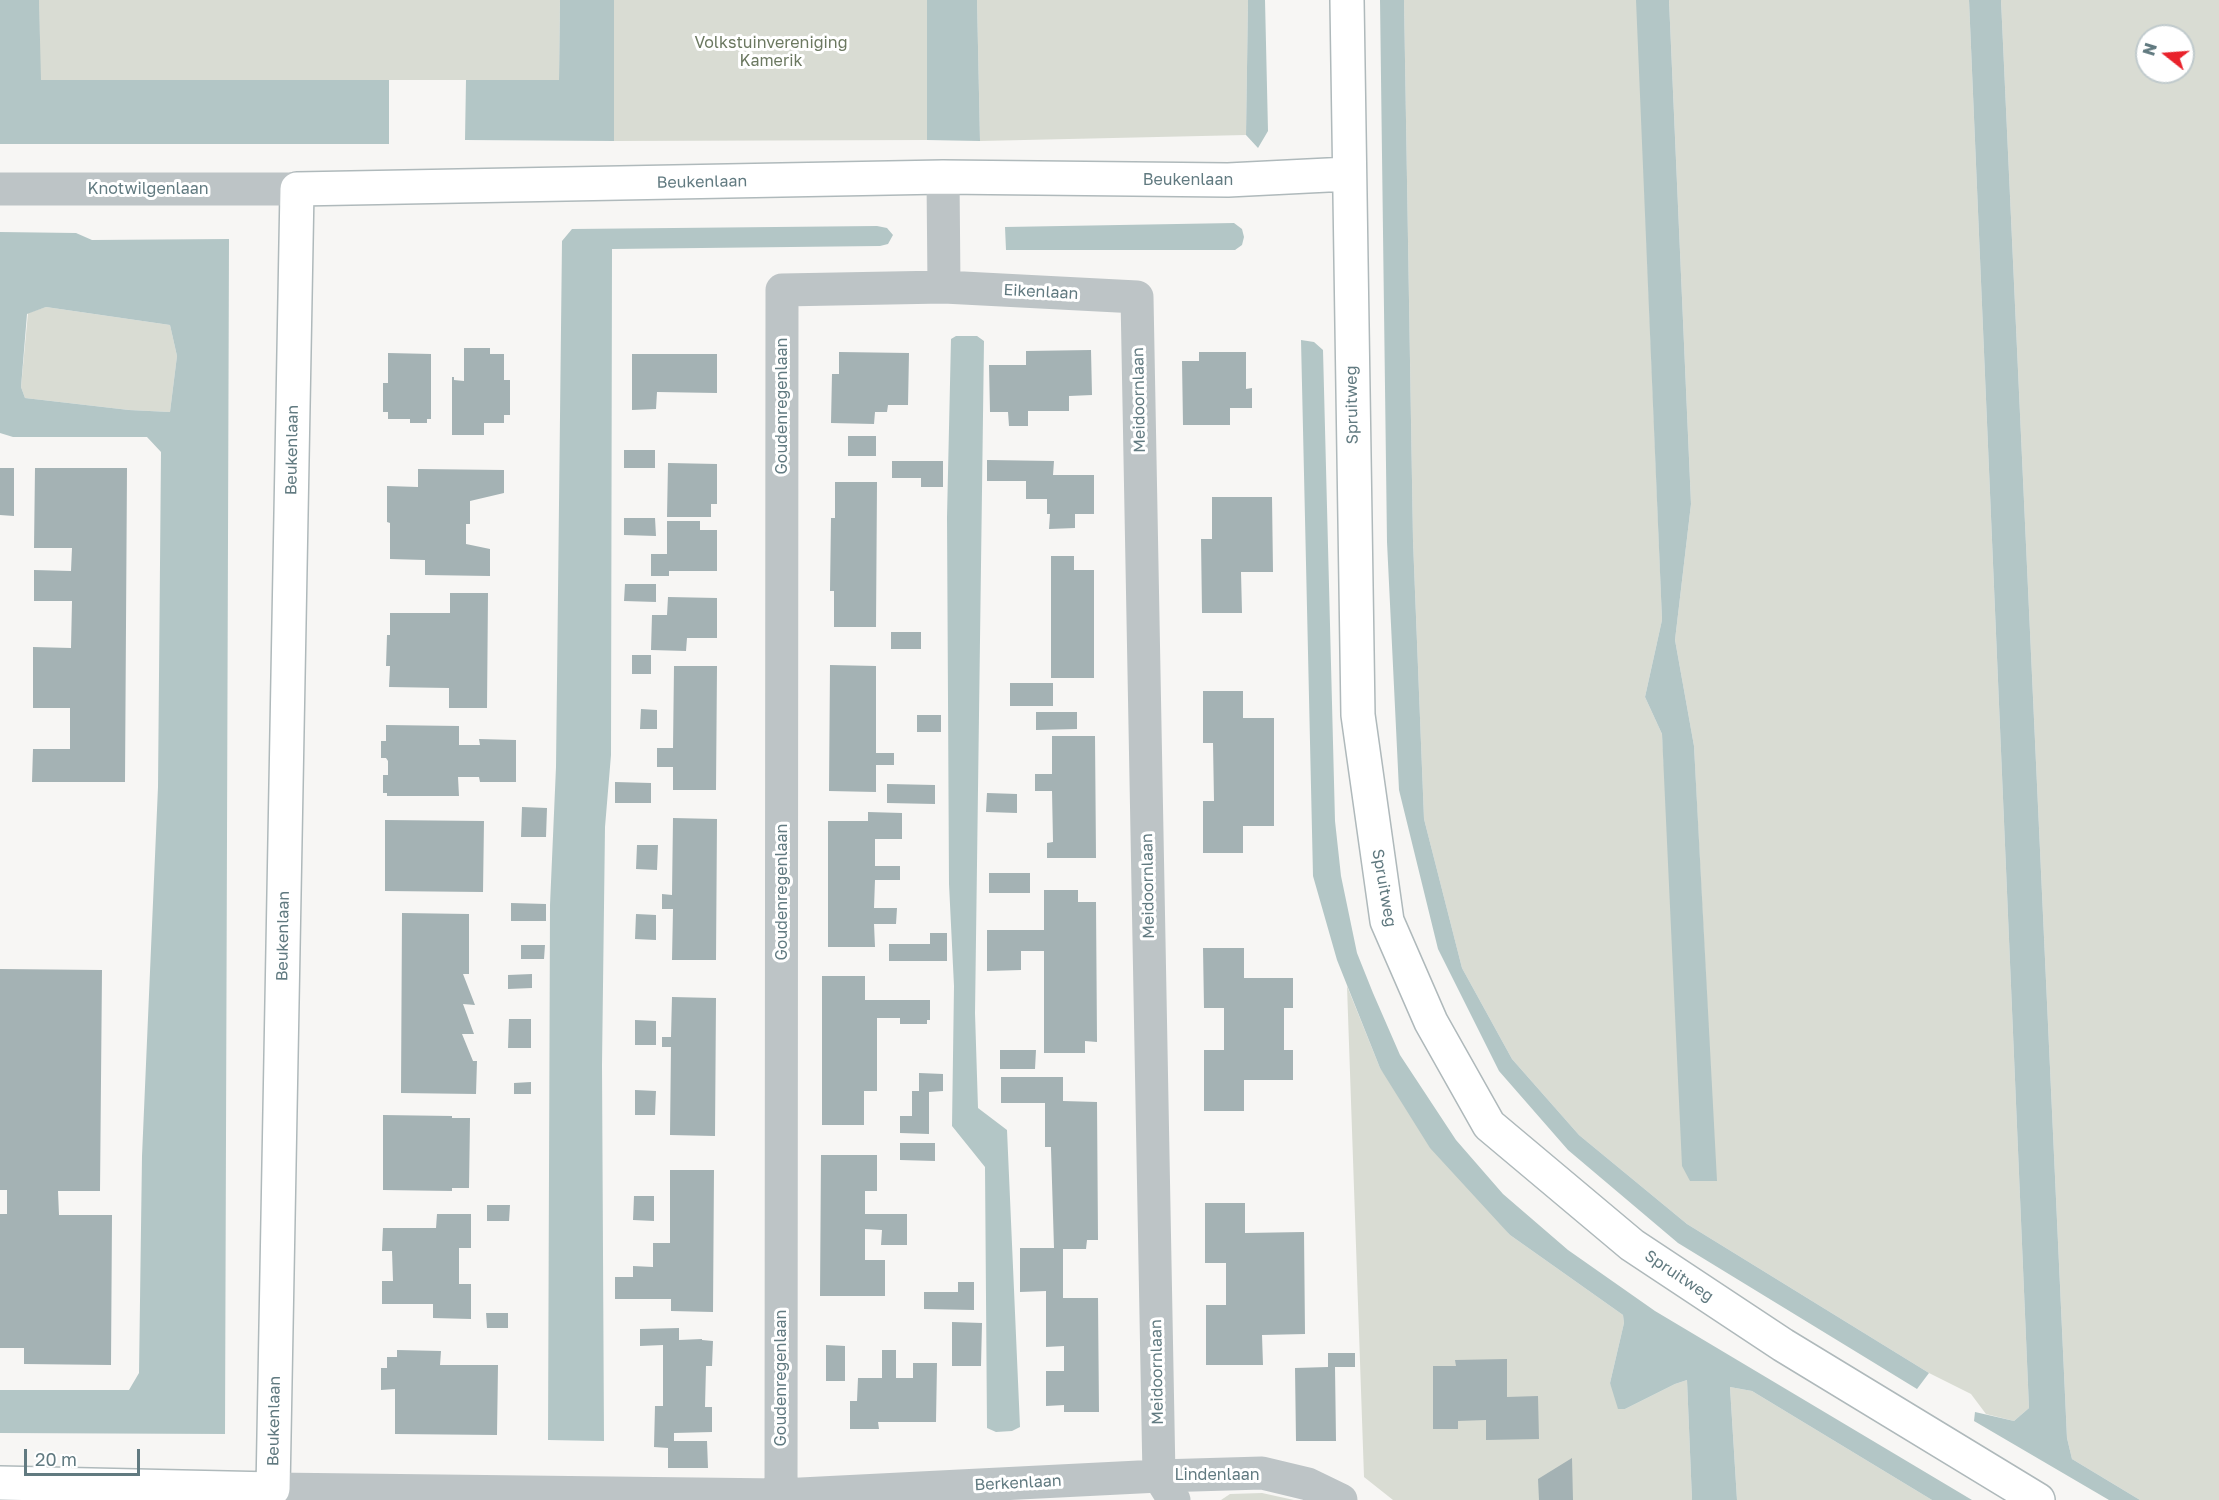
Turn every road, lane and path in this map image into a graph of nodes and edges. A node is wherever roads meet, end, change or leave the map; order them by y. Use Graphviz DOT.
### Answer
graph roads {
  1 [pos="1347,0"];
  2 [pos="1348,174"];
  3 [pos="943,177"];
  4 [pos="0,189"];
  5 [pos="297,189"];
  6 [pos="944,286"];
  7 [pos="782,290"];
  8 [pos="1137,297"];
  9 [pos="0,1483"];
  10 [pos="1166,1488"];
  11 [pos="273,1489"];
  12 [pos="781,1495"];
  13 [pos="1341,1500"];
  14 [pos="2038,1500"];
  1 -- 2 [label="street, Spruitweg"];
  2 -- 3 [label="street, Beukenlaan"];
  2 -- 14 [label="street, Spruitweg"];
  3 -- 5 [label="street, Beukenlaan"];
  3 -- 6 [label="street"];
  4 -- 5 [label="street, Knotwilgenlaan"];
  5 -- 11 [label="street, Beukenlaan"];
  6 -- 7 [label="street, Eikenlaan"];
  6 -- 8 [label="street, Eikenlaan"];
  7 -- 12 [label="street, Goudenregenlaan"];
  8 -- 10 [label="street, Meidoornlaan"];
  9 -- 11 [label="street, Beukenlaan"];
  10 -- 12 [label="street, Berkenlaan"];
  10 -- 13 [label="street, Lindenlaan"];
  11 -- 12 [label="street, Berkenlaan"];
}
